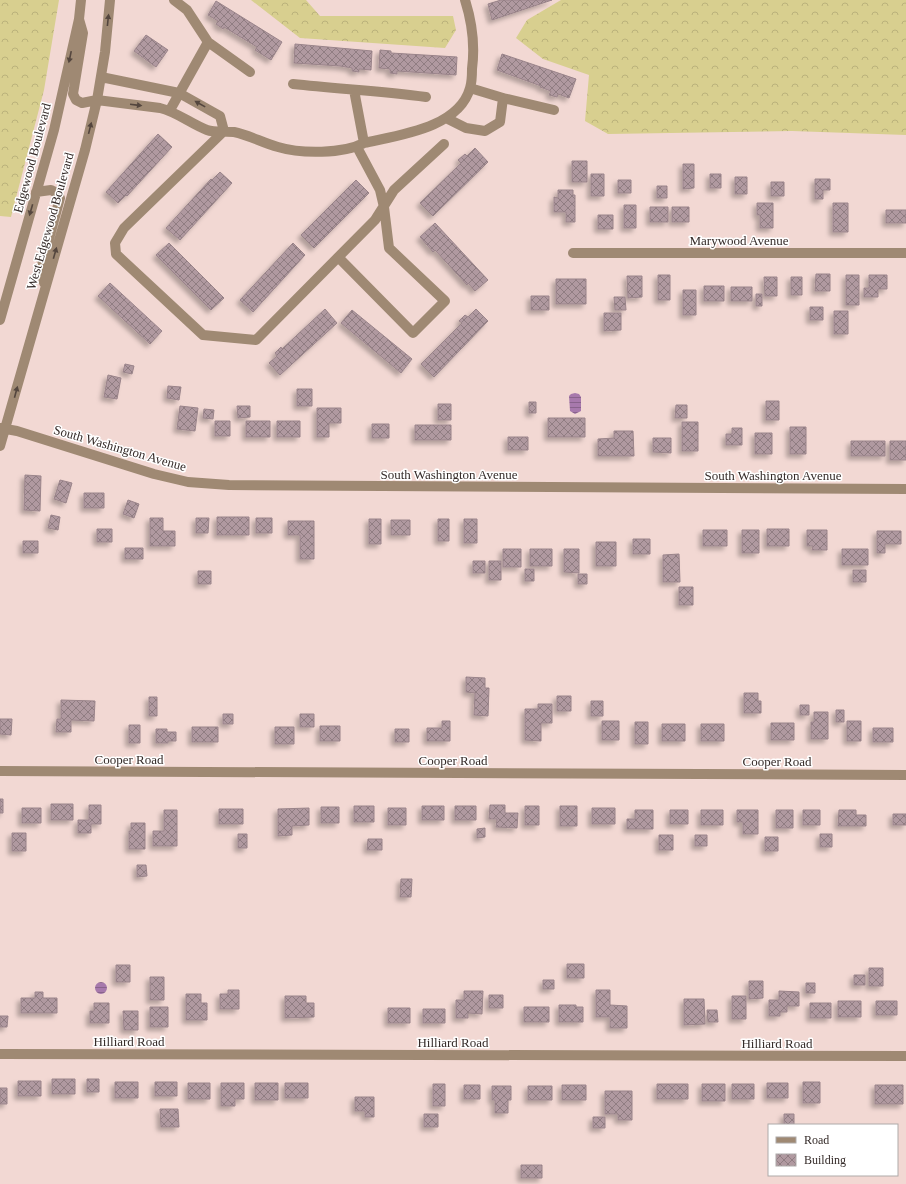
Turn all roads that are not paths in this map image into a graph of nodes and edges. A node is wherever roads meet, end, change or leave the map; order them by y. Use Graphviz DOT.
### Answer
graph roads {
  1 [pos="81,0"];
  2 [pos="110,0"];
  3 [pos="174,0"];
  4 [pos="465,0"];
  5 [pos="79,19"];
  6 [pos="208,42"];
  7 [pos="250,72"];
  8 [pos="101,77"];
  9 [pos="293,84"];
  10 [pos="470,88"];
  11 [pos="354,90"];
  12 [pos="179,93"];
  13 [pos="426,97"];
  14 [pos="504,98"];
  15 [pos="97,100"];
  16 [pos="170,110"];
  17 [pos="554,110"];
  18 [pos="446,118"];
  19 [pos="224,131"];
  20 [pos="444,144"];
  21 [pos="361,145"];
  22 [pos="36,192"];
  23 [pos="384,206"];
  24 [pos="572,253"];
  25 [pos="906,253"];
  26 [pos="339,258"];
  27 [pos="44,289"];
  28 [pos="0,320"];
  29 [pos="3,428"];
  30 [pos="0,446"];
  31 [pos="906,489"];
  32 [pos="0,771"];
  33 [pos="906,775"];
  34 [pos="0,1054"];
  35 [pos="906,1056"];
  1 -- 5 [label="street, Edgewood Boulevard"];
  8 -- 2 [label="street, West Edgewood Boulevard, one-way"];
  3 -- 6 [label="street"];
  4 -- 10 [label="street"];
  5 -- 15 [label="street"];
  5 -- 22 [label="street, Edgewood Boulevard, one-way"];
  6 -- 7 [label="street"];
  6 -- 12 [label="street"];
  8 -- 12 [label="street"];
  8 -- 15 [label="street, West Edgewood Boulevard"];
  9 -- 11 [label="street"];
  10 -- 14 [label="street"];
  10 -- 18 [label="street"];
  11 -- 13 [label="street"];
  11 -- 21 [label="street"];
  12 -- 16 [label="street"];
  19 -- 12 [label="street, one-way"];
  14 -- 17 [label="street"];
  14 -- 18 [label="street"];
  15 -- 16 [label="street, one-way"];
  27 -- 15 [label="street, West Edgewood Boulevard, one-way"];
  16 -- 19 [label="street"];
  18 -- 21 [label="street"];
  19 -- 21 [label="street"];
  19 -- 26 [label="street"];
  20 -- 23 [label="street"];
  21 -- 23 [label="street"];
  22 -- 27 [label="street"];
  22 -- 28 [label="street, Edgewood Boulevard, one-way"];
  23 -- 26 [label="street"];
  23 -- 26 [label="street"];
  24 -- 25 [label="street, Marywood Avenue"];
  29 -- 27 [label="street, West Edgewood Boulevard, one-way"];
  29 -- 30 [label="street, West Edgewood Boulevard"];
  29 -- 31 [label="street, South Washington Avenue"];
  32 -- 33 [label="street, Cooper Road"];
  34 -- 35 [label="street, Hilliard Road"];
}
